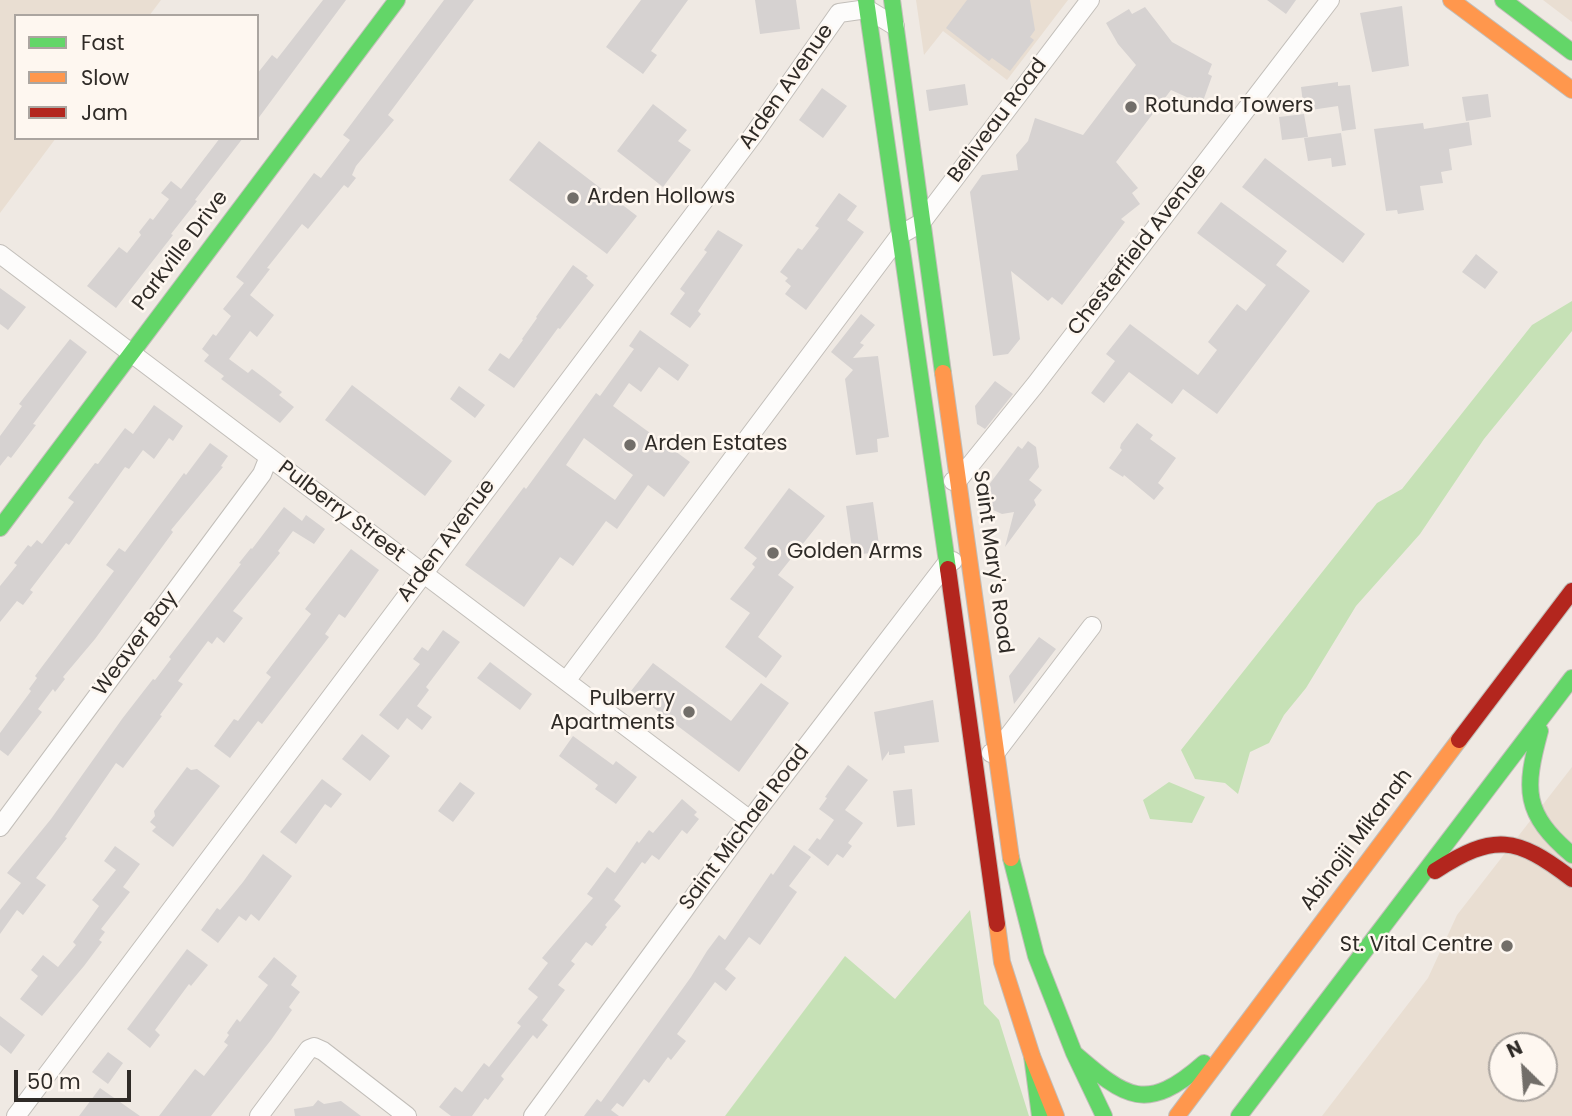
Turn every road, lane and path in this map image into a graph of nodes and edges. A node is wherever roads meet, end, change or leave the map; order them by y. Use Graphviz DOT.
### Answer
graph roads {
  1 [pos="397,0"];
  2 [pos="892,0"];
  3 [pos="1090,0"];
  4 [pos="1330,0"];
  5 [pos="1451,0"];
  6 [pos="1503,0"];
  7 [pos="867,5"];
  8 [pos="895,26"];
  9 [pos="1572,52"];
  10 [pos="1572,89"];
  11 [pos="921,223"];
  12 [pos="900,235"];
  13 [pos="0,254"];
  14 [pos="130,354"];
  15 [pos="268,458"];
  16 [pos="959,480"];
  17 [pos="935,486"];
  18 [pos="0,528"];
  19 [pos="970,555"];
  20 [pos="946,564"];
  21 [pos="423,573"];
  22 [pos="1572,591"];
  23 [pos="1092,626"];
  24 [pos="1572,678"];
  25 [pos="566,681"];
  26 [pos="1545,716"];
  27 [pos="997,751"];
  28 [pos="975,757"];
  29 [pos="750,820"];
  30 [pos="0,827"];
  31 [pos="1572,855"];
  32 [pos="1421,879"];
  33 [pos="1572,879"];
  34 [pos="1238,1031"];
  35 [pos="1074,1053"];
  36 [pos="1032,1056"];
  37 [pos="16,1116"];
  38 [pos="259,1116"];
  39 [pos="407,1116"];
  40 [pos="533,1116"];
  41 [pos="1040,1116"];
  42 [pos="1056,1116"];
  43 [pos="1104,1116"];
  44 [pos="1177,1116"];
  45 [pos="1239,1116"];
  1 -- 14 [label="main road, Parkville Drive"];
  2 -- 8 [label="main road, Saint Mary's Road"];
  3 -- 11 [label="street, Beliveau Road"];
  4 -- 16 [label="street, Chesterfield Avenue"];
  5 -- 10 [label="main road"];
  6 -- 9 [label="main road"];
  7 -- 8 [label="street"];
  7 -- 12 [label="main road"];
  7 -- 21 [label="street, Arden Avenue"];
  8 -- 11 [label="main road, Saint Mary's Road"];
  11 -- 12 [label="street, Beliveau Road"];
  11 -- 16 [label="main road, Saint Mary's Road"];
  12 -- 17 [label="main road"];
  12 -- 25 [label="street"];
  13 -- 14 [label="street, Pulberry Street"];
  14 -- 15 [label="street, Pulberry Street"];
  14 -- 18 [label="main road, Parkville Drive"];
  15 -- 21 [label="street, Pulberry Street"];
  15 -- 30 [label="street, Weaver Bay"];
  16 -- 17 [label="street"];
  16 -- 19 [label="main road, Saint Mary's Road"];
  17 -- 20 [label="main road"];
  19 -- 20 [label="street"];
  19 -- 27 [label="main road, Saint Mary's Road"];
  20 -- 28 [label="main road"];
  20 -- 29 [label="street, Saint Michael Road"];
  21 -- 25 [label="street, Pulberry Street"];
  21 -- 37 [label="street, Arden Avenue"];
  22 -- 34 [label="main road, Abinojii Mikanah"];
  23 -- 27 [label="street"];
  24 -- 26 [label="main road"];
  25 -- 29 [label="street, Pulberry Street"];
  26 -- 31 [label="main road"];
  26 -- 32 [label="main road"];
  27 -- 28 [label="street"];
  27 -- 35 [label="main road, Saint Mary's Road"];
  28 -- 36 [label="main road"];
  29 -- 40 [label="street, Saint Michael Road"];
  32 -- 33 [label="main road"];
  32 -- 45 [label="main road"];
  34 -- 35 [label="main road"];
  34 -- 44 [label="main road, Abinojii Mikanah"];
  35 -- 43 [label="main road, Saint Mary's Road"];
  36 -- 41 [label="main road"];
  36 -- 42 [label="main road"];
  38 -- 39 [label="street"];
}
